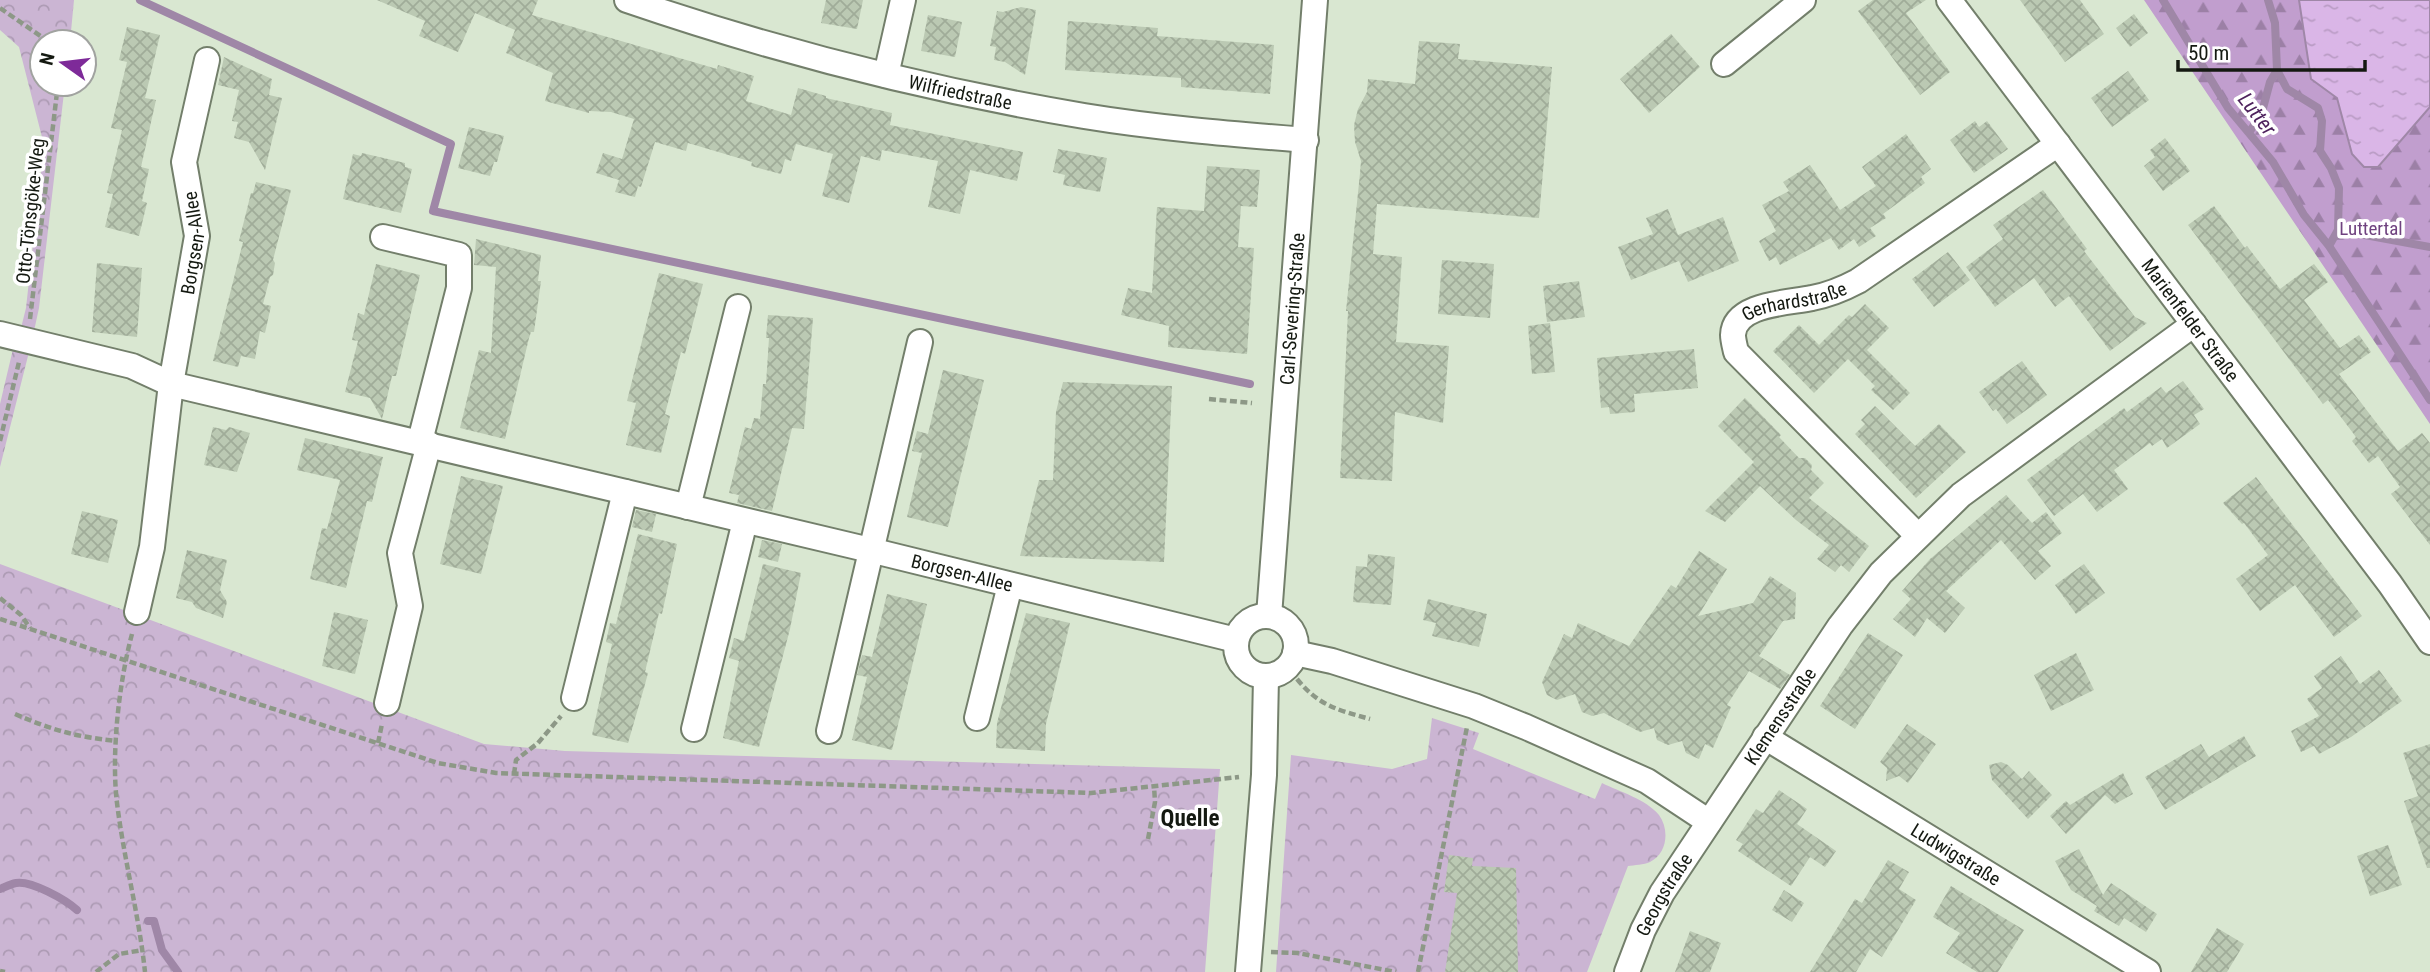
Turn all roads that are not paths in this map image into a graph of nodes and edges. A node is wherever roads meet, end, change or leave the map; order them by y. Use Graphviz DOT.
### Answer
graph roads {
  1 [pos="626,0"];
  2 [pos="903,0"];
  3 [pos="1315,0"];
  4 [pos="1802,0"];
  5 [pos="1949,0"];
  6 [pos="207,60"];
  7 [pos="1724,64"];
  8 [pos="886,75"];
  9 [pos="1306,140"];
  10 [pos="2058,144"];
  11 [pos="383,237"];
  12 [pos="738,307"];
  13 [pos="2193,324"];
  14 [pos="0,334"];
  15 [pos="920,342"];
  16 [pos="171,384"];
  17 [pos="424,442"];
  18 [pos="625,492"];
  19 [pos="688,507"];
  20 [pos="745,521"];
  21 [pos="1917,536"];
  22 [pos="870,550"];
  23 [pos="1010,585"];
  24 [pos="137,612"];
  25 [pos="1269,616"];
  26 [pos="1236,640"];
  27 [pos="2430,642"];
  28 [pos="1283,666"];
  29 [pos="574,698"];
  30 [pos="387,703"];
  31 [pos="977,718"];
  32 [pos="694,729"];
  33 [pos="829,730"];
  34 [pos="1765,737"];
  35 [pos="1709,821"];
  36 [pos="1248,972"];
  37 [pos="1627,972"];
  38 [pos="2148,972"];
  1 -- 8 [label="street, Wilfriedstraße"];
  2 -- 8 [label="street"];
  3 -- 9 [label="street, Carl-Severing-Straße"];
  4 -- 7 [label="street"];
  5 -- 10 [label="street, Marienfelder Straße"];
  6 -- 16 [label="street, Borgsen-Allee"];
  8 -- 9 [label="street, Wilfriedstraße"];
  9 -- 25 [label="street, Carl-Severing-Straße"];
  10 -- 13 [label="street, Marienfelder Straße"];
  10 -- 21 [label="street, Gerhardstraße"];
  11 -- 17 [label="street"];
  12 -- 19 [label="street"];
  13 -- 21 [label="street, Klemensstraße"];
  13 -- 27 [label="street, Marienfelder Straße"];
  14 -- 16 [label="street, Borgsen-Allee"];
  15 -- 22 [label="street"];
  16 -- 17 [label="street, Borgsen-Allee"];
  16 -- 24 [label="street, Borgsen-Allee"];
  17 -- 18 [label="street, Borgsen-Allee"];
  17 -- 30 [label="street"];
  18 -- 19 [label="street, Borgsen-Allee"];
  18 -- 29 [label="street"];
  19 -- 20 [label="street, Borgsen-Allee"];
  20 -- 22 [label="street, Borgsen-Allee"];
  20 -- 32 [label="street"];
  21 -- 34 [label="street, Klemensstraße"];
  22 -- 23 [label="street, Borgsen-Allee"];
  22 -- 33 [label="street"];
  23 -- 26 [label="street, Borgsen-Allee"];
  23 -- 31 [label="street"];
  25 -- 26 [label="street"];
  25 -- 28 [label="street"];
  26 -- 28 [label="street"];
  28 -- 35 [label="street"];
  28 -- 36 [label="street"];
  34 -- 35 [label="street, Klemensstraße"];
  34 -- 38 [label="street, Ludwigstraße"];
  35 -- 37 [label="street, Georgstraße"];
}
